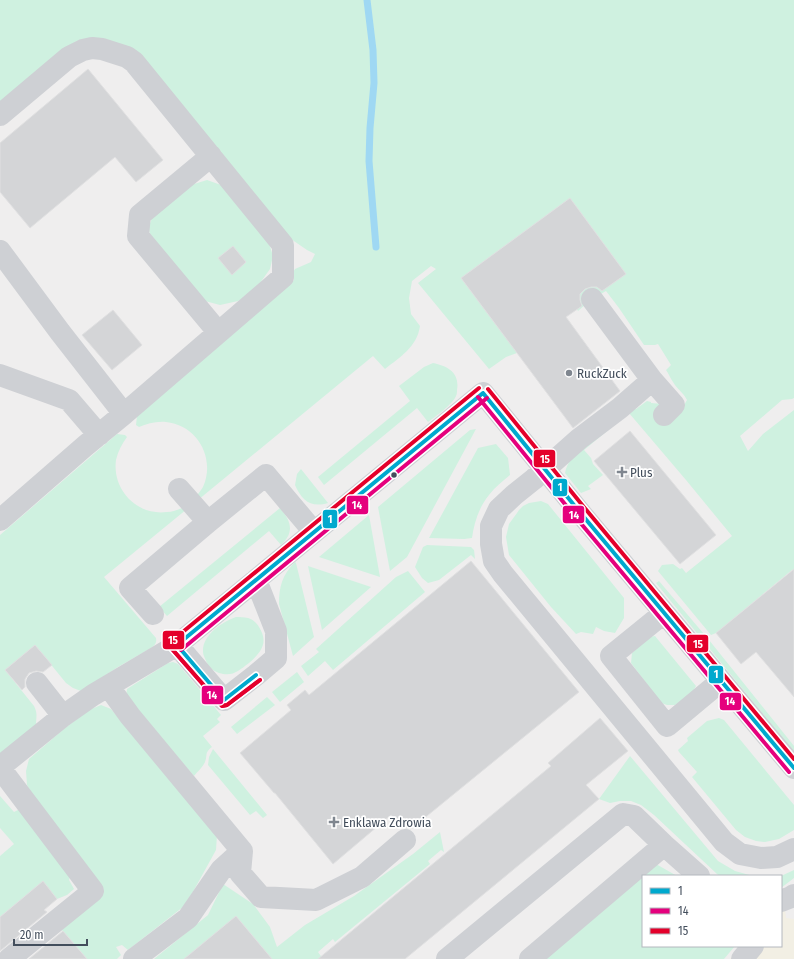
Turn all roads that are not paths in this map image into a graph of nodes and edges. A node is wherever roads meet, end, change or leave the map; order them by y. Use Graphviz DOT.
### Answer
graph roads {
  1 [pos="0,115"];
  2 [pos="210,156"];
  3 [pos="0,251"];
  4 [pos="592,299"];
  5 [pos="218,332"];
  6 [pos="0,375"];
  7 [pos="652,380"];
  8 [pos="124,414"];
  9 [pos="664,415"];
  10 [pos="99,435"];
  11 [pos="545,469"];
  12 [pos="179,489"];
  13 [pos="0,520"];
  14 [pos="208,522"];
  15 [pos="314,532"];
  16 [pos="256,580"];
  17 [pos="664,613"];
  18 [pos="153,614"];
  19 [pos="177,645"];
  20 [pos="721,681"];
  21 [pos="37,683"];
  22 [pos="109,686"];
  23 [pos="63,716"];
  24 [pos="0,768"];
  25 [pos="794,768"];
  26 [pos="405,840"];
  27 [pos="664,845"];
  28 [pos="794,848"];
  29 [pos="242,851"];
  30 [pos="698,875"];
  31 [pos="794,895"];
  32 [pos="782,901"];
  33 [pos="752,947"];
  34 [pos="8,959"];
  35 [pos="134,959"];
  36 [pos="447,959"];
  37 [pos="530,959"];
  38 [pos="742,959"];
  1 -- 2 [label="street"];
  2 -- 5 [label="street"];
  2 -- 5 [label="street"];
  3 -- 8 [label="street"];
  4 -- 7 [label="street"];
  5 -- 8 [label="street"];
  6 -- 10 [label="street"];
  7 -- 9 [label="street"];
  7 -- 11 [label="street"];
  8 -- 10 [label="street"];
  10 -- 13 [label="street"];
  11 -- 15 [label="street"];
  11 -- 17 [label="street"];
  11 -- 28 [label="street"];
  12 -- 14 [label="street"];
  14 -- 15 [label="street"];
  14 -- 18 [label="street"];
  15 -- 16 [label="street"];
  16 -- 19 [label="street"];
  16 -- 19 [label="street"];
  17 -- 20 [label="street"];
  17 -- 20 [label="street"];
  19 -- 22 [label="street"];
  20 -- 25 [label="street"];
  21 -- 23 [label="street"];
  22 -- 23 [label="street"];
  22 -- 29 [label="street"];
  23 -- 24 [label="street"];
  24 -- 34 [label="street"];
  26 -- 29 [label="street"];
  27 -- 30 [label="street"];
  27 -- 36 [label="street"];
  27 -- 37 [label="street"];
  29 -- 35 [label="street"];
  31 -- 32 [label="street"];
  33 -- 38 [label="street"];
}
